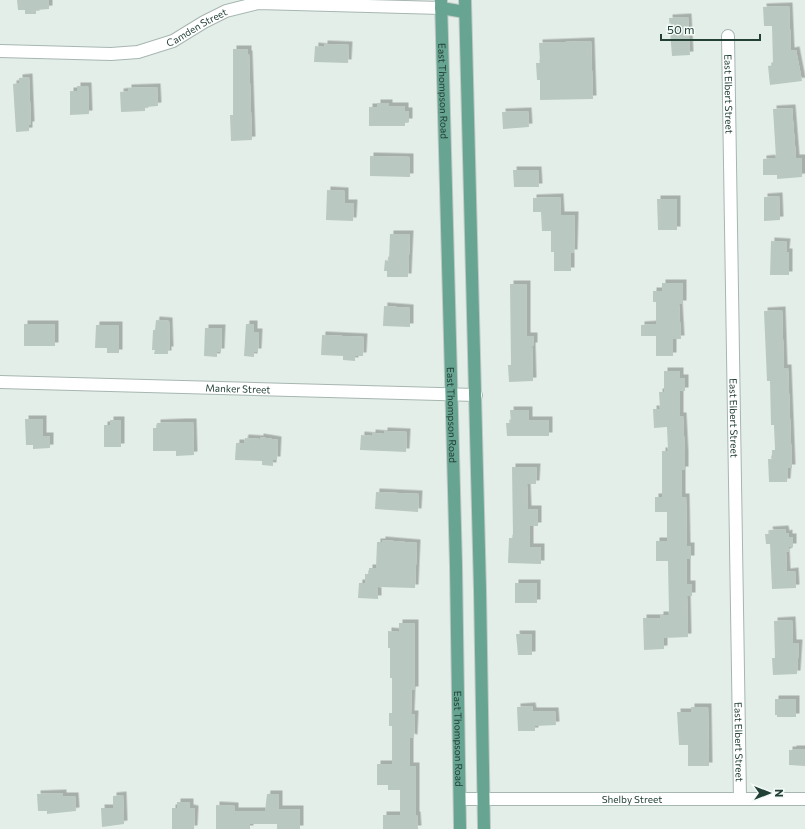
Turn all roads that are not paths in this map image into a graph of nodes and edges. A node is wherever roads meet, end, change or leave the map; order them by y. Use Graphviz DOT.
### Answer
graph roads {
  1 [pos="441,4"];
  2 [pos="465,6"];
  3 [pos="728,36"];
  4 [pos="0,51"];
  5 [pos="0,382"];
  6 [pos="452,394"];
  7 [pos="476,395"];
  8 [pos="460,799"];
  9 [pos="484,799"];
  10 [pos="740,799"];
  11 [pos="805,799"];
  12 [pos="460,829"];
  13 [pos="484,829"];
  1 -- 2 [label="main road"];
  1 -- 4 [label="street, Camden Street"];
  1 -- 6 [label="main road, East Thompson Road"];
  2 -- 7 [label="main road"];
  3 -- 10 [label="street, East Elbert Street"];
  5 -- 6 [label="street, Manker Street"];
  6 -- 7 [label="street, Manker Street"];
  6 -- 8 [label="main road, East Thompson Road"];
  7 -- 9 [label="main road"];
  8 -- 9 [label="street, Shelby Street"];
  8 -- 12 [label="main road, East Thompson Road"];
  9 -- 10 [label="street, Shelby Street"];
  9 -- 13 [label="main road"];
  10 -- 11 [label="street, Shelby Street"];
}
